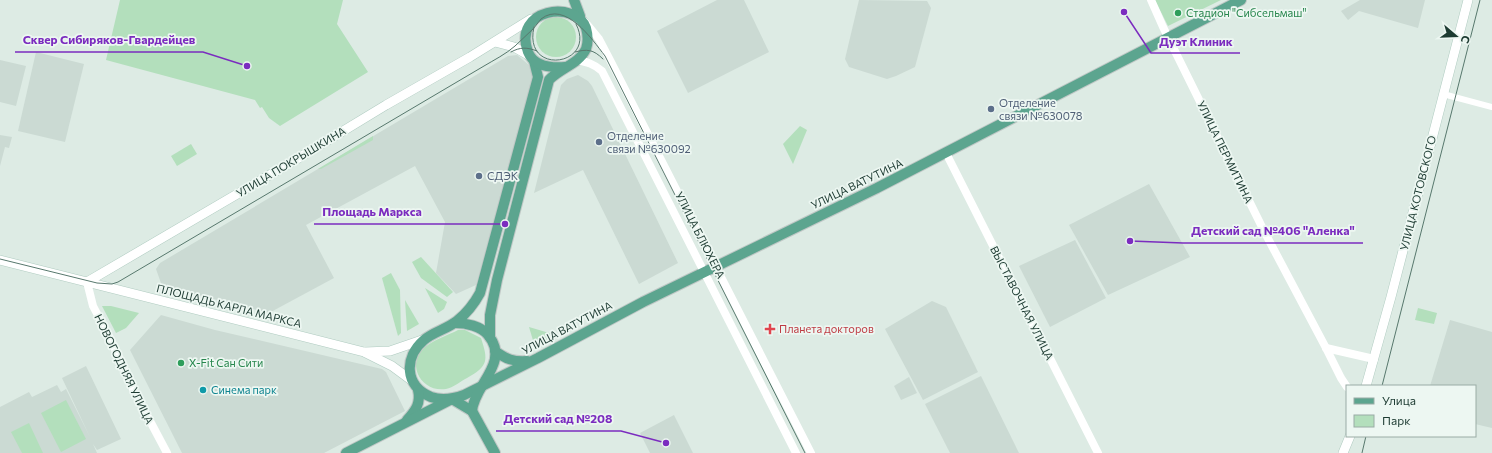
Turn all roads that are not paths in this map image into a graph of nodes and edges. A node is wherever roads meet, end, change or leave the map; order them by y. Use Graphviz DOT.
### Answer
graph roads {
  1 [pos="574,0"];
  2 [pos="1151,0"];
  3 [pos="1241,0"];
  4 [pos="1468,0"];
  5 [pos="582,18"];
  6 [pos="531,19"];
  7 [pos="1168,38"];
  8 [pos="495,42"];
  9 [pos="532,59"];
  10 [pos="577,60"];
  11 [pos="565,67"];
  12 [pos="1444,94"];
  13 [pos="1492,106"];
  14 [pos="946,153"];
  15 [pos="0,260"];
  16 [pos="716,266"];
  17 [pos="703,272"];
  18 [pos="87,282"];
  19 [pos="455,323"];
  20 [pos="490,337"];
  21 [pos="425,339"];
  22 [pos="1326,348"];
  23 [pos="495,350"];
  24 [pos="364,352"];
  25 [pos="1374,359"];
  26 [pos="533,360"];
  27 [pos="411,380"];
  28 [pos="482,385"];
  29 [pos="1366,385"];
  30 [pos="1346,386"];
  31 [pos="418,390"];
  32 [pos="452,399"];
  33 [pos="472,411"];
  34 [pos="403,424"];
  35 [pos="1350,437"];
  36 [pos="166,453"];
  37 [pos="346,453"];
  38 [pos="495,453"];
  39 [pos="796,453"];
  40 [pos="811,453"];
  41 [pos="1098,453"];
  42 [pos="1343,453"];
  1 -- 5 [label="main road"];
  2 -- 7 [label="street, УЛИЦА ПЕРМИТИНА"];
  3 -- 7 [label="main road, УЛИЦА ВАТУТИНА"];
  4 -- 12 [label="main road, УЛИЦА КОТОВСКОГО"];
  5 -- 6 [label="main road"];
  5 -- 10 [label="main road"];
  5 -- 16 [label="street, УЛИЦА БЛЮХЕРА"];
  6 -- 8 [label="main road, УЛИЦА ПОКРЫШКИНА"];
  6 -- 9 [label="main road, ПЛОЩАДЬ КАРЛА МАРКСА"];
  7 -- 14 [label="main road, УЛИЦА ВАТУТИНА"];
  7 -- 22 [label="street, УЛИЦА ПЕРМИТИНА"];
  8 -- 9 [label="main road"];
  8 -- 18 [label="main road, УЛИЦА ПОКРЫШКИНА"];
  9 -- 11 [label="main road"];
  9 -- 19 [label="main road, ПЛОЩАДЬ КАРЛА МАРКСА"];
  10 -- 11 [label="main road"];
  10 -- 17 [label="street, УЛИЦА БЛЮХЕРА"];
  11 -- 20 [label="main road"];
  12 -- 13 [label="street"];
  12 -- 25 [label="main road, УЛИЦА КОТОВСКОГО"];
  14 -- 16 [label="main road, УЛИЦА ВАТУТИНА"];
  14 -- 41 [label="street, ВЫСТАВОЧНАЯ УЛИЦА"];
  15 -- 18 [label="main road, ПЛОЩАДЬ КАРЛА МАРКСА"];
  16 -- 17 [label="main road, УЛИЦА ВАТУТИНА"];
  16 -- 40 [label="street, УЛИЦА БЛЮХЕРА"];
  17 -- 26 [label="main road, УЛИЦА ВАТУТИНА"];
  17 -- 39 [label="street, УЛИЦА БЛЮХЕРА"];
  18 -- 24 [label="main road, ПЛОЩАДЬ КАРЛА МАРКСА"];
  18 -- 36 [label="street, НОВОГОДНЯЯ УЛИЦА"];
  19 -- 20 [label="main road"];
  19 -- 21 [label="main road, ПЛОЩАДЬ КАРЛА МАРКСА"];
  20 -- 23 [label="main road"];
  21 -- 24 [label="main road, ПЛОЩАДЬ КАРЛА МАРКСА"];
  21 -- 27 [label="main road, ПЛОЩАДЬ КАРЛА МАРКСА"];
  22 -- 25 [label="street"];
  22 -- 30 [label="street, УЛИЦА ПЕРМИТИНА"];
  23 -- 26 [label="main road"];
  23 -- 28 [label="main road"];
  24 -- 27 [label="main road, ПЛОЩАДЬ КАРЛА МАРКСА"];
  25 -- 29 [label="main road, УЛИЦА КОТОВСКОГО"];
  26 -- 28 [label="main road, УЛИЦА ВАТУТИНА"];
  27 -- 31 [label="main road, ПЛОЩАДЬ КАРЛА МАРКСА"];
  28 -- 32 [label="main road"];
  28 -- 33 [label="main road"];
  31 -- 32 [label="main road"];
  31 -- 34 [label="main road"];
  32 -- 33 [label="main road"];
  32 -- 34 [label="main road"];
  33 -- 38 [label="main road"];
  34 -- 37 [label="main road"];
  35 -- 42 [label="main road"];
}
